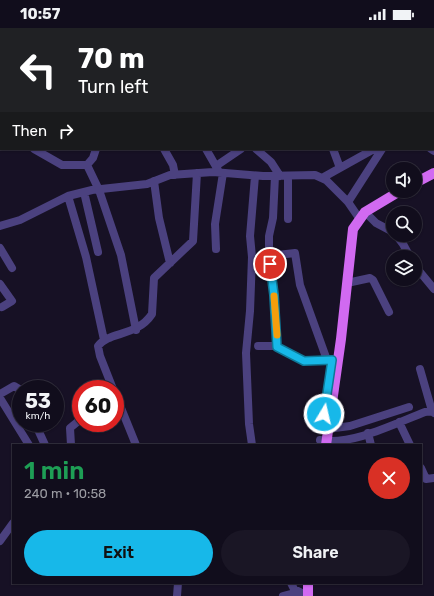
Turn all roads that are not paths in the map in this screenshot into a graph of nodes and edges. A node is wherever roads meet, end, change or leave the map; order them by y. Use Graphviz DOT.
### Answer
graph roads {
  1 [pos="36,150"];
  2 [pos="96,150"];
  3 [pos="165,150"];
  4 [pos="207,150"];
  5 [pos="240,150"];
  6 [pos="257,150"];
  7 [pos="333,150"];
  8 [pos="372,150"];
  9 [pos="381,150"];
  10 [pos="87,165"];
  11 [pos="340,168"];
  12 [pos="219,170"];
  13 [pos="197,173"];
  14 [pos="434,173"];
  15 [pos="175,175"];
  16 [pos="255,176"];
  17 [pos="281,176"];
  18 [pos="322,178"];
  19 [pos="422,179"];
  20 [pos="154,181"];
  21 [pos="99,190"];
  22 [pos="84,192"];
  23 [pos="68,196"];
  24 [pos="389,198"];
  25 [pos="348,202"];
  26 [pos="362,215"];
  27 [pos="288,219"];
  28 [pos="0,226"];
  29 [pos="386,228"];
  30 [pos="216,249"];
  31 [pos="1,251"];
  32 [pos="98,252"];
  33 [pos="269,256"];
  34 [pos="170,263"];
  35 [pos="12,268"];
  36 [pos="422,274"];
  37 [pos="347,283"];
  38 [pos="0,284"];
  39 [pos="434,289"];
  40 [pos="345,301"];
  41 [pos="2,307"];
  42 [pos="389,312"];
  43 [pos="136,330"];
  44 [pos="104,340"];
  45 [pos="258,346"];
  46 [pos="277,347"];
  47 [pos="329,360"];
  48 [pos="420,370"];
  49 [pos="110,380"];
  50 [pos="12,387"];
  51 [pos="0,394"];
  52 [pos="0,398"];
  53 [pos="409,408"];
  54 [pos="433,412"];
  55 [pos="124,419"];
  56 [pos="399,422"];
  57 [pos="72,426"];
  58 [pos="328,429"];
  59 [pos="39,432"];
  60 [pos="368,433"];
  61 [pos="323,443"];
  62 [pos="28,444"];
  63 [pos="45,444"];
  64 [pos="68,444"];
  65 [pos="136,444"];
  66 [pos="252,444"];
  67 [pos="371,444"];
  68 [pos="410,444"];
  69 [pos="422,470"];
  70 [pos="434,478"];
  71 [pos="12,524"];
  72 [pos="0,541"];
  73 [pos="178,584"];
  74 [pos="292,584"];
  75 [pos="302,592"];
  76 [pos="177,596"];
  77 [pos="283,596"];
  1 -- 10 [label="street"];
  2 -- 10 [label="street"];
  3 -- 15 [label="street"];
  4 -- 12 [label="street"];
  5 -- 12 [label="street"];
  6 -- 17 [label="street"];
  7 -- 11 [label="street"];
  8 -- 11 [label="street"];
  9 -- 25 [label="street"];
  10 -- 21 [label="street"];
  11 -- 18 [label="street"];
  12 -- 13 [label="street"];
  12 -- 16 [label="street"];
  12 -- 30 [label="street"];
  13 -- 15 [label="street"];
  13 -- 34 [label="street"];
  14 -- 19 [label="main road"];
  15 -- 20 [label="street"];
  16 -- 17 [label="street"];
  16 -- 66 [label="street"];
  17 -- 18 [label="street"];
  17 -- 27 [label="street"];
  17 -- 33 [label="street"];
  18 -- 25 [label="street"];
  20 -- 21 [label="street"];
  20 -- 34 [label="street"];
  21 -- 22 [label="street"];
  21 -- 43 [label="street"];
  22 -- 23 [label="street"];
  22 -- 32 [label="street"];
  23 -- 28 [label="street"];
  23 -- 44 [label="street"];
  24 -- 26 [label="main road"];
  25 -- 26 [label="street"];
  26 -- 29 [label="street"];
  26 -- 37 [label="main road"];
  31 -- 35 [label="street"];
  33 -- 46 [label="street"];
  33 -- 47 [label="street"];
  34 -- 43 [label="street"];
  36 -- 39 [label="street"];
  37 -- 40 [label="main road"];
  37 -- 42 [label="street"];
  38 -- 41 [label="street"];
  40 -- 47 [label="main road"];
  40 -- 58 [label="main road"];
  43 -- 44 [label="street"];
  44 -- 49 [label="street"];
  45 -- 46 [label="street"];
  46 -- 47 [label="street"];
  47 -- 61 [label="main road"];
  48 -- 54 [label="street"];
  50 -- 51 [label="street"];
  52 -- 62 [label="street"];
  53 -- 58 [label="street"];
  54 -- 56 [label="street"];
  55 -- 65 [label="street"];
  56 -- 60 [label="street"];
  56 -- 68 [label="street"];
  57 -- 64 [label="street"];
  58 -- 61 [label="main road"];
  59 -- 63 [label="street"];
  60 -- 61 [label="street"];
  60 -- 67 [label="street"];
  69 -- 70 [label="street"];
  71 -- 72 [label="street"];
  73 -- 76 [label="street"];
  74 -- 75 [label="street"];
  75 -- 77 [label="street"];
}
